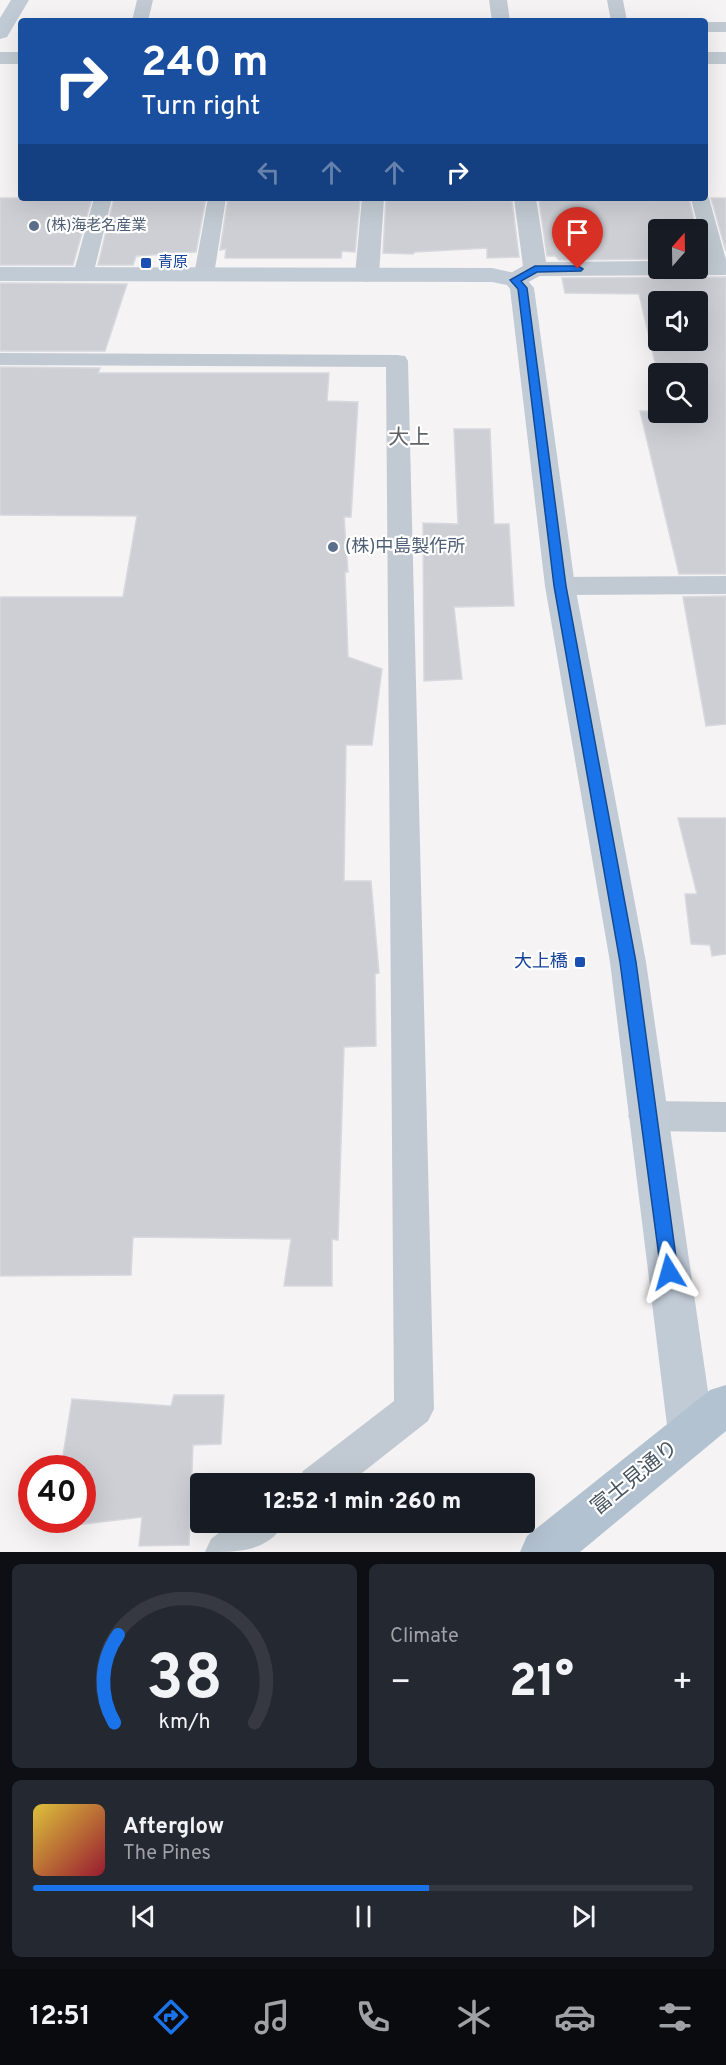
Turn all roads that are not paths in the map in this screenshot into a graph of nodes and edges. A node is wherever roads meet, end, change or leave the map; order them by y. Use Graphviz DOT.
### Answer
graph roads {
  1 [pos="20,0"];
  2 [pos="145,0"];
  3 [pos="498,0"];
  4 [pos="615,0"];
  5 [pos="141,18"];
  6 [pos="501,18"];
  7 [pos="618,18"];
  8 [pos="708,27"];
  9 [pos="726,27"];
  10 [pos="0,33"];
  11 [pos="0,58"];
  12 [pos="18,58"];
  13 [pos="708,58"];
  14 [pos="726,58"];
  15 [pos="102,201"];
  16 [pos="216,201"];
  17 [pos="373,201"];
  18 [pos="525,201"];
  19 [pos="701,201"];
  20 [pos="714,268"];
  21 [pos="648,270"];
  22 [pos="0,274"];
  23 [pos="83,274"];
  24 [pos="204,275"];
  25 [pos="367,275"];
  26 [pos="525,275"];
  27 [pos="0,359"];
  28 [pos="726,585"];
  29 [pos="560,586"];
  30 [pos="648,1116"];
  31 [pos="726,1117"];
  32 [pos="726,1404"];
  33 [pos="691,1433"];
  34 [pos="330,1473"];
  35 [pos="251,1533"];
  36 [pos="226,1552"];
  37 [pos="544,1552"];
  1 -- 10 [label="street"];
  2 -- 5 [label="lane"];
  3 -- 6 [label="street"];
  4 -- 7 [label="lane"];
  8 -- 9 [label="lane"];
  11 -- 12 [label="street"];
  13 -- 14 [label="street"];
  15 -- 23 [label="lane"];
  16 -- 24 [label="lane"];
  17 -- 25 [label="street"];
  18 -- 26 [label="street"];
  19 -- 20 [label="lane"];
  21 -- 26 [label="street"];
  22 -- 23 [label="street"];
  23 -- 24 [label="street"];
  24 -- 25 [label="street"];
  25 -- 26 [label="street"];
  26 -- 29 [label="street"];
  27 -- 34 [label="lane"];
  28 -- 29 [label="street"];
  29 -- 30 [label="street"];
  30 -- 31 [label="street"];
  30 -- 33 [label="street"];
  32 -- 33 [label="main road, 富士見通り"];
  33 -- 37 [label="main road, 富士見通り"];
  35 -- 36 [label="lane"];
}
